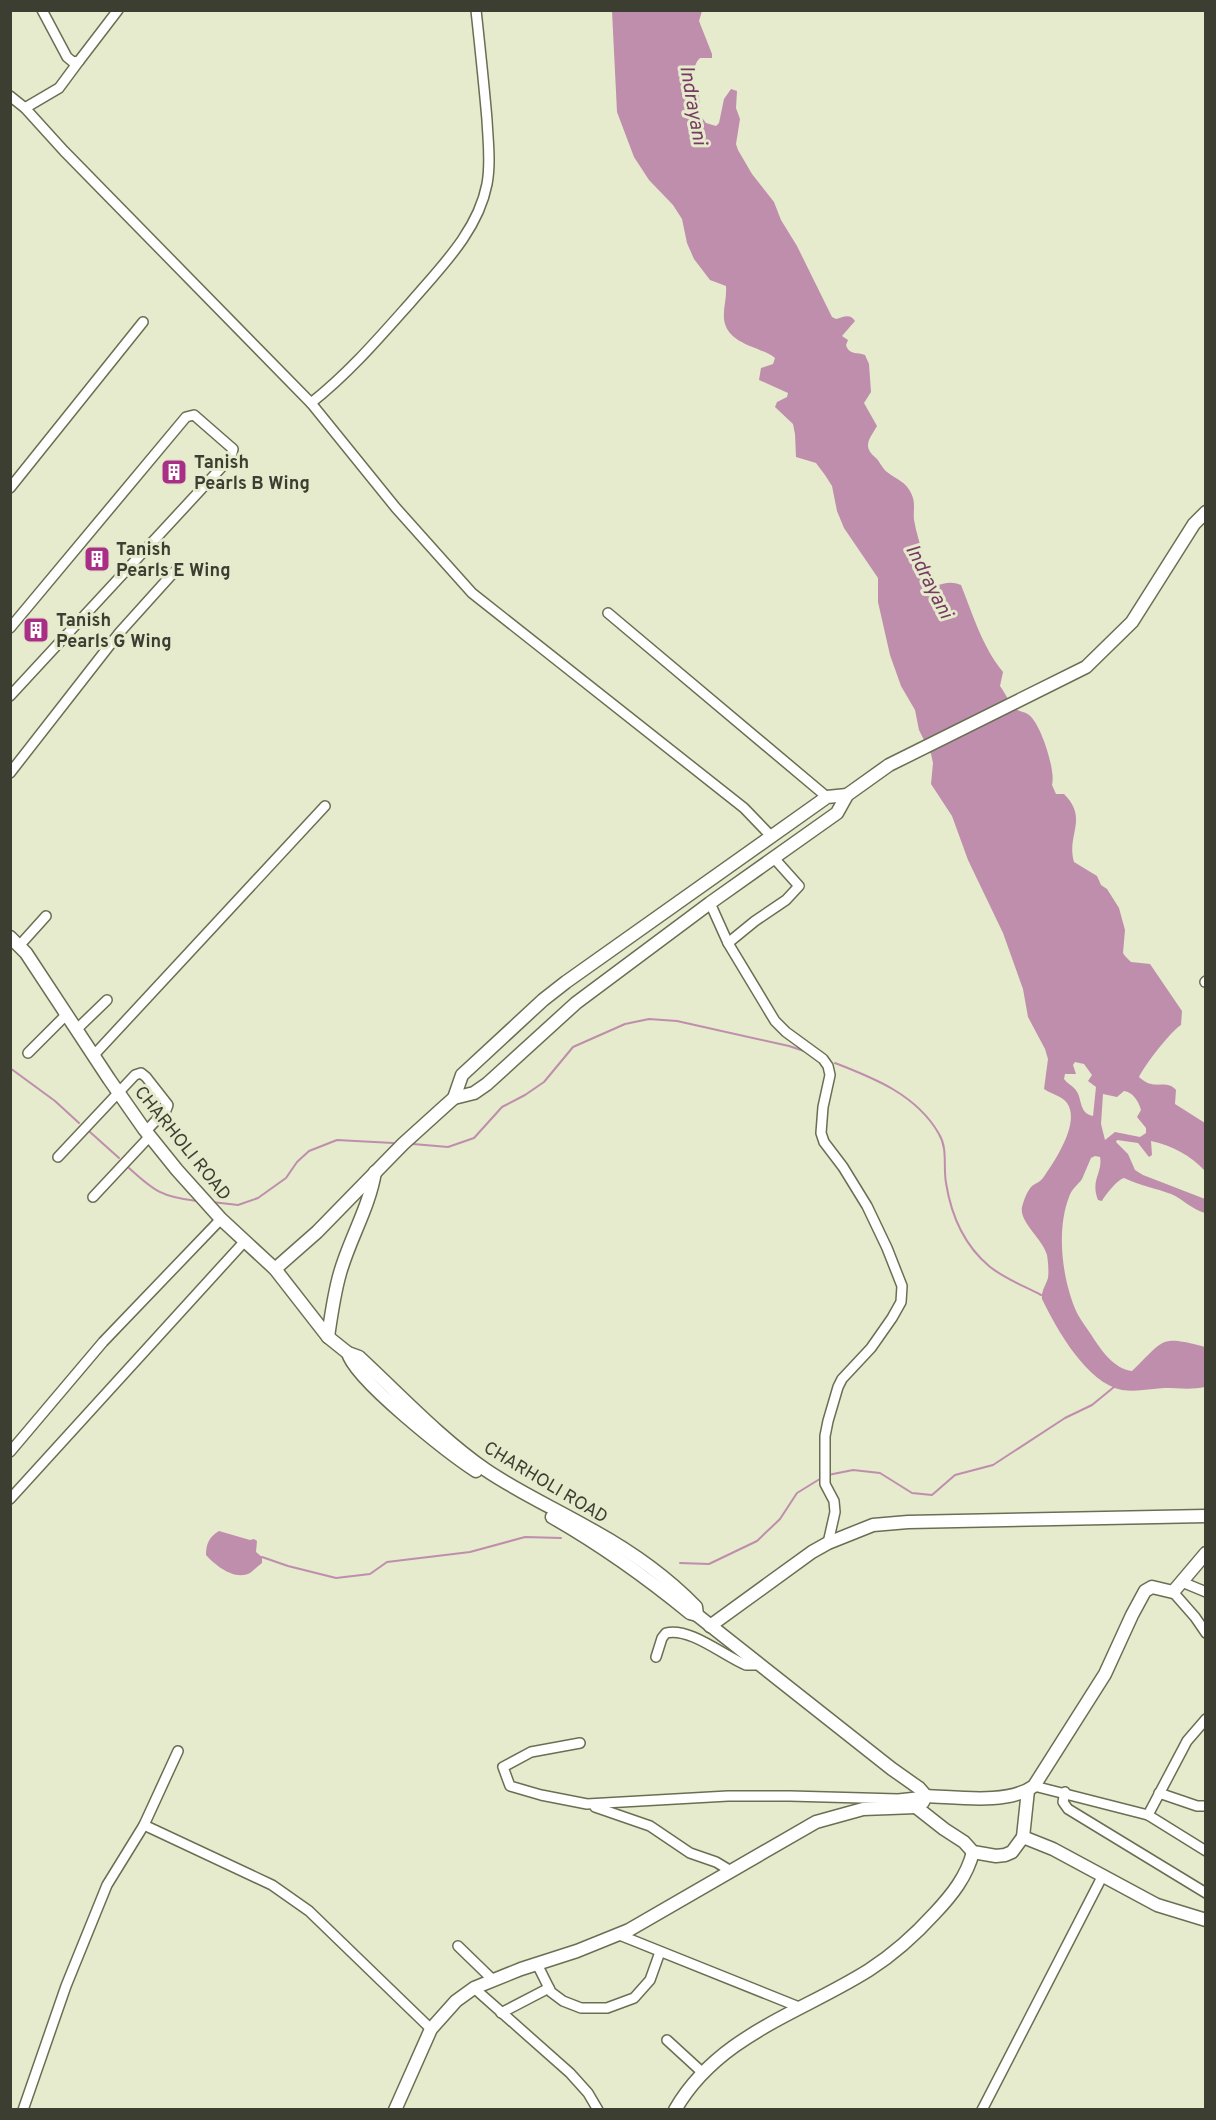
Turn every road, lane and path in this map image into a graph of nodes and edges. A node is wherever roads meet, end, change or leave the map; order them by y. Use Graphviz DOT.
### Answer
graph roads {
  1 [pos="42,10"];
  2 [pos="118,10"];
  3 [pos="476,10"];
  4 [pos="79,61"];
  5 [pos="10,96"];
  6 [pos="25,108"];
  7 [pos="142,322"];
  8 [pos="311,403"];
  9 [pos="10,488"];
  10 [pos="1206,512"];
  11 [pos="174,573"];
  12 [pos="609,613"];
  13 [pos="10,628"];
  14 [pos="10,696"];
  15 [pos="10,773"];
  16 [pos="847,795"];
  17 [pos="827,797"];
  18 [pos="325,806"];
  19 [pos="771,836"];
  20 [pos="773,857"];
  21 [pos="710,903"];
  22 [pos="46,916"];
  23 [pos="15,942"];
  24 [pos="728,943"];
  25 [pos="107,1000"];
  26 [pos="67,1014"];
  27 [pos="77,1029"];
  28 [pos="28,1053"];
  29 [pos="94,1054"];
  30 [pos="119,1092"];
  31 [pos="454,1098"];
  32 [pos="148,1133"];
  33 [pos="58,1157"];
  34 [pos="375,1172"];
  35 [pos="93,1197"];
  36 [pos="221,1219"];
  37 [pos="244,1242"];
  38 [pos="275,1269"];
  39 [pos="328,1337"];
  40 [pos="10,1452"];
  41 [pos="10,1500"];
  42 [pos="1206,1516"];
  43 [pos="828,1543"];
  44 [pos="1206,1553"];
  45 [pos="1182,1582"];
  46 [pos="1173,1592"];
  47 [pos="1206,1592"];
  48 [pos="710,1626"];
  49 [pos="1206,1633"];
  50 [pos="656,1657"];
  51 [pos="759,1663"];
  52 [pos="1206,1719"];
  53 [pos="580,1743"];
  54 [pos="178,1751"];
  55 [pos="1031,1788"];
  56 [pos="1065,1792"];
  57 [pos="1159,1793"];
  58 [pos="926,1796"];
  59 [pos="587,1804"];
  60 [pos="916,1807"];
  61 [pos="1205,1807"];
  62 [pos="1148,1815"];
  63 [pos="144,1825"];
  64 [pos="1023,1837"];
  65 [pos="1206,1851"];
  66 [pos="973,1852"];
  67 [pos="731,1871"];
  68 [pos="1102,1877"];
  69 [pos="1206,1893"];
  70 [pos="1206,1920"];
  71 [pos="617,1934"];
  72 [pos="458,1946"];
  73 [pos="660,1952"];
  74 [pos="537,1964"];
  75 [pos="493,1980"];
  76 [pos="474,1988"];
  77 [pos="549,1988"];
  78 [pos="799,2007"];
  79 [pos="501,2013"];
  80 [pos="430,2029"];
  81 [pos="667,2040"];
  82 [pos="703,2073"];
  83 [pos="23,2109"];
  84 [pos="395,2109"];
  85 [pos="598,2109"];
  86 [pos="675,2109"];
  87 [pos="982,2109"];
  1 -- 4 [label="street"];
  2 -- 4 [label="street"];
  3 -- 8 [label="street"];
  4 -- 6 [label="street"];
  5 -- 6 [label="street"];
  6 -- 8 [label="street"];
  7 -- 9 [label="street"];
  8 -- 19 [label="street"];
  10 -- 16 [label="street"];
  11 -- 15 [label="street"];
  12 -- 17 [label="street"];
  13 -- 14 [label="street"];
  16 -- 17 [label="street"];
  16 -- 20 [label="street"];
  17 -- 19 [label="street"];
  18 -- 29 [label="street"];
  19 -- 31 [label="street"];
  20 -- 21 [label="street"];
  20 -- 24 [label="street"];
  21 -- 24 [label="street"];
  21 -- 31 [label="street"];
  22 -- 23 [label="street"];
  23 -- 26 [label="street, CHARHOLI ROAD"];
  24 -- 43 [label="street"];
  25 -- 27 [label="street"];
  26 -- 27 [label="street, CHARHOLI ROAD"];
  26 -- 28 [label="street"];
  27 -- 29 [label="street, CHARHOLI ROAD"];
  29 -- 30 [label="street, CHARHOLI ROAD"];
  30 -- 32 [label="street, CHARHOLI ROAD"];
  30 -- 32 [label="street"];
  30 -- 33 [label="street"];
  31 -- 34 [label="street"];
  32 -- 35 [label="street"];
  32 -- 36 [label="street, CHARHOLI ROAD"];
  34 -- 38 [label="street"];
  34 -- 39 [label="street"];
  36 -- 37 [label="street, CHARHOLI ROAD"];
  36 -- 40 [label="street"];
  37 -- 38 [label="street, CHARHOLI ROAD"];
  37 -- 41 [label="street"];
  38 -- 39 [label="street, CHARHOLI ROAD"];
  39 -- 48 [label="street, CHARHOLI ROAD"];
  42 -- 43 [label="street"];
  43 -- 48 [label="street"];
  44 -- 45 [label="street"];
  45 -- 46 [label="street"];
  45 -- 47 [label="street"];
  46 -- 49 [label="street"];
  46 -- 55 [label="street"];
  48 -- 51 [label="street, CHARHOLI ROAD"];
  50 -- 51 [label="street"];
  51 -- 58 [label="street, CHARHOLI ROAD"];
  52 -- 57 [label="street"];
  53 -- 59 [label="street"];
  54 -- 63 [label="street"];
  55 -- 56 [label="street"];
  55 -- 58 [label="street"];
  55 -- 64 [label="street"];
  56 -- 62 [label="street"];
  56 -- 69 [label="street"];
  57 -- 61 [label="street"];
  57 -- 62 [label="street"];
  58 -- 59 [label="street"];
  58 -- 60 [label="street"];
  59 -- 67 [label="street"];
  60 -- 66 [label="street"];
  60 -- 67 [label="street"];
  62 -- 65 [label="street"];
  63 -- 80 [label="street"];
  63 -- 83 [label="street"];
  64 -- 66 [label="street"];
  64 -- 68 [label="street"];
  66 -- 78 [label="street"];
  67 -- 71 [label="street"];
  68 -- 70 [label="street"];
  68 -- 87 [label="street"];
  71 -- 73 [label="street"];
  71 -- 74 [label="street"];
  72 -- 75 [label="street"];
  73 -- 77 [label="street"];
  73 -- 78 [label="street"];
  74 -- 75 [label="street"];
  74 -- 77 [label="street"];
  75 -- 76 [label="street"];
  76 -- 79 [label="street"];
  76 -- 80 [label="street"];
  77 -- 79 [label="street"];
  78 -- 82 [label="street"];
  79 -- 85 [label="street"];
  80 -- 84 [label="street"];
  81 -- 82 [label="street"];
  82 -- 86 [label="street"];
}
